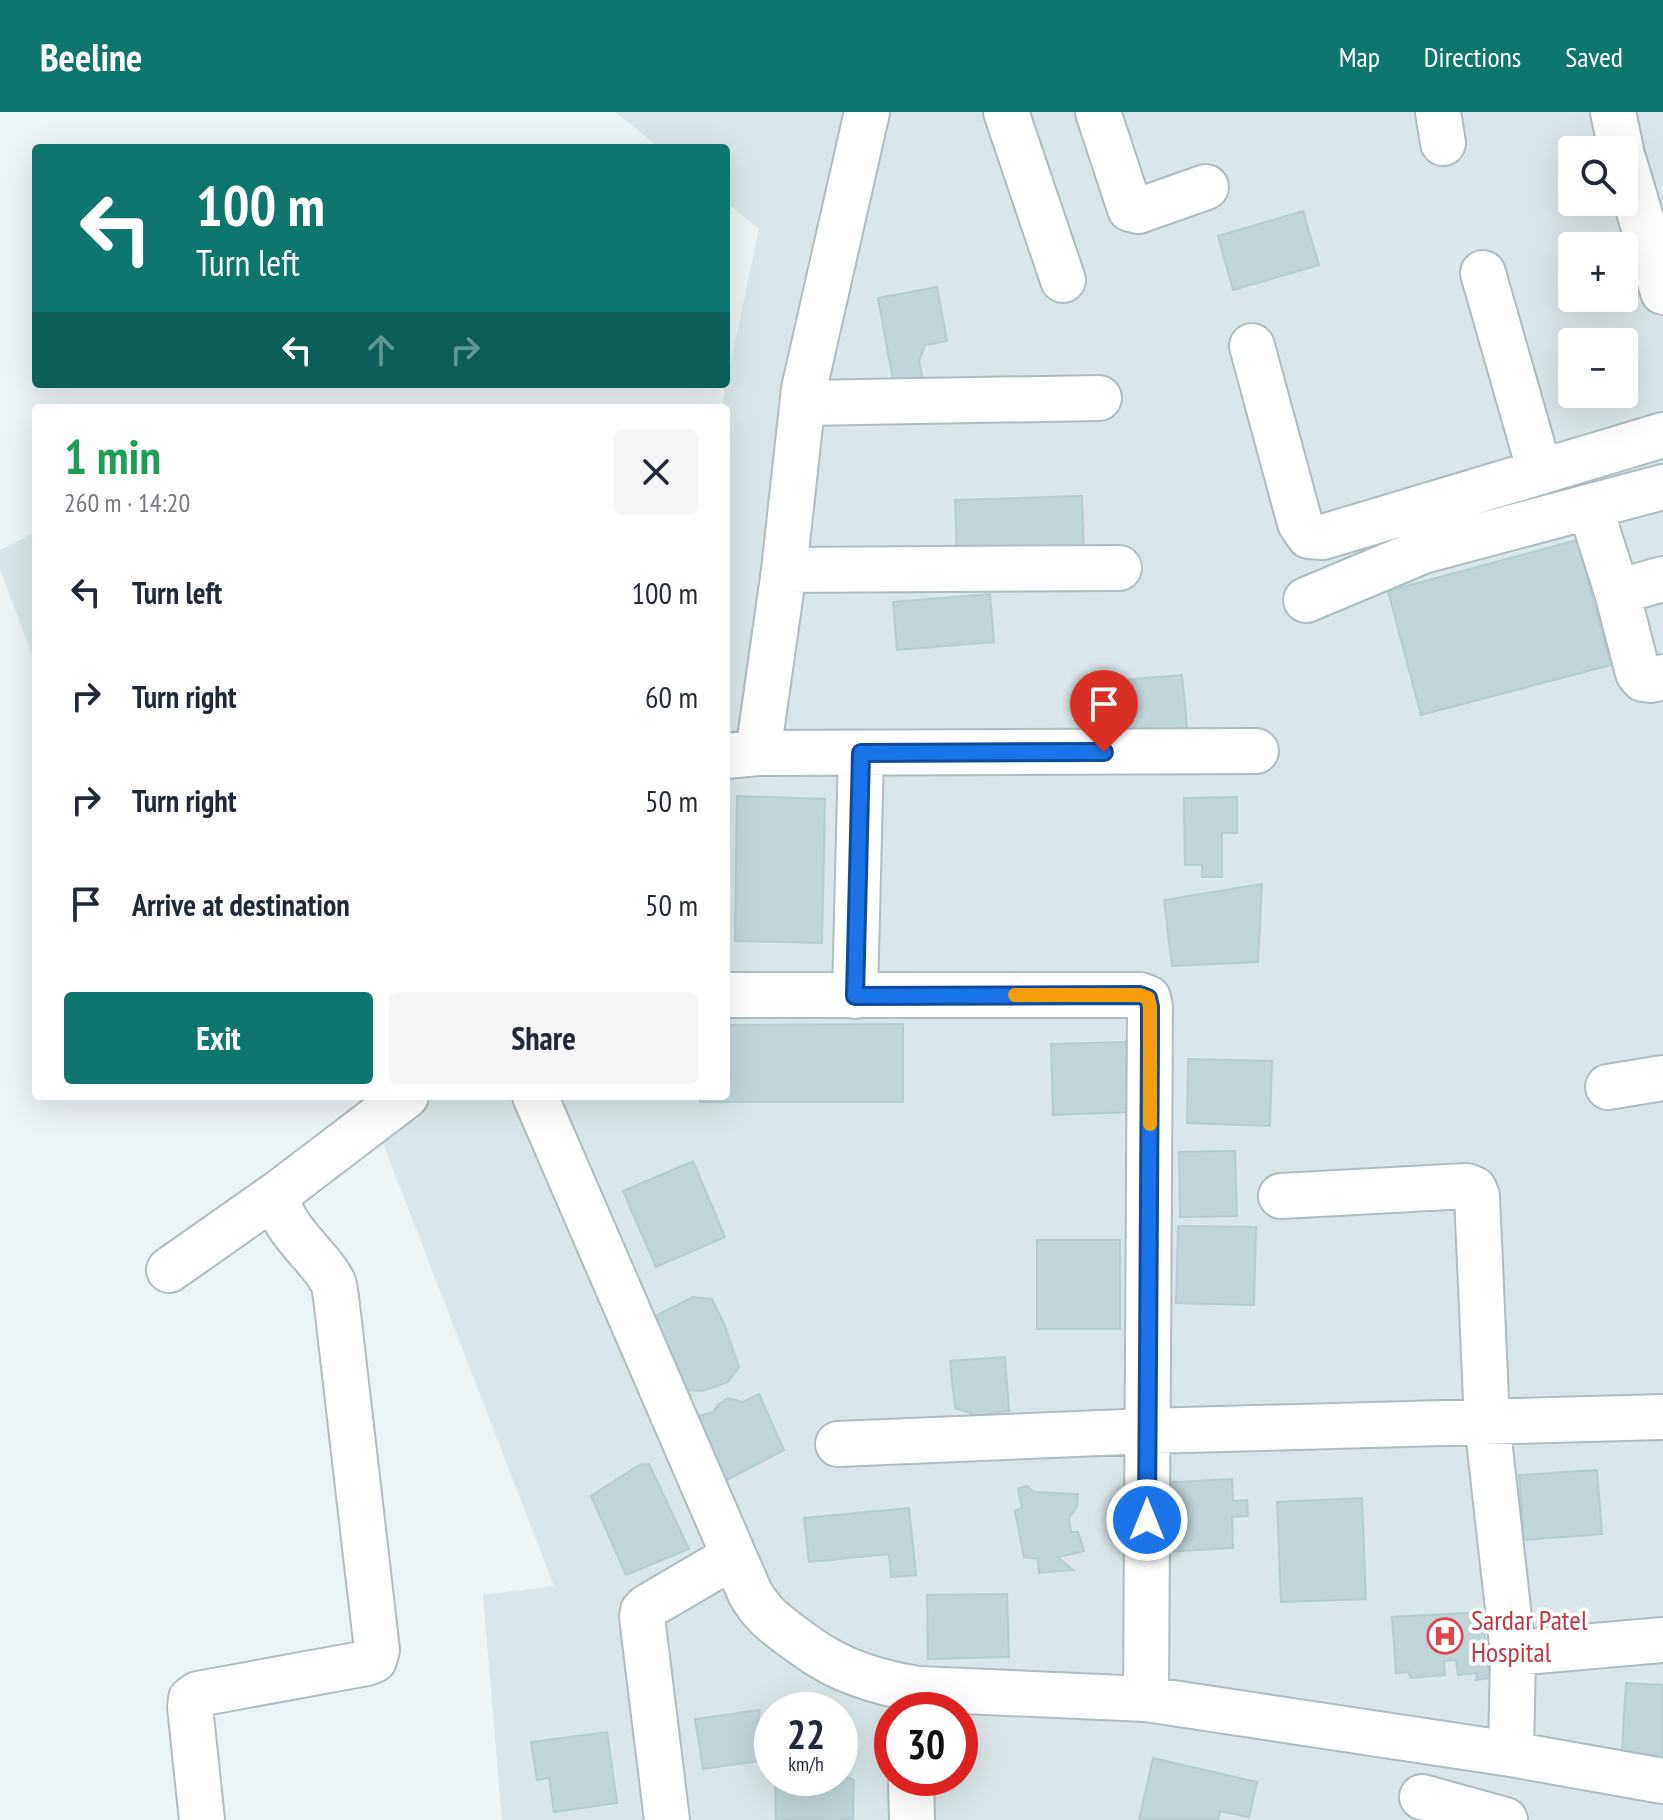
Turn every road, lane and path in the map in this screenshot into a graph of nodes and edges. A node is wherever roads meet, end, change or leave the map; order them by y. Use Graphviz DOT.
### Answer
graph roads {
  1 [pos="867,112"];
  2 [pos="1006,112"];
  3 [pos="1098,112"];
  4 [pos="1613,112"];
  5 [pos="1618,136"];
  6 [pos="1206,187"];
  7 [pos="1638,208"];
  8 [pos="1483,273"];
  9 [pos="1063,280"];
  10 [pos="1663,292"];
  11 [pos="1252,346"];
  12 [pos="1099,398"];
  13 [pos="803,403"];
  14 [pos="1663,435"];
  15 [pos="1540,472"];
  16 [pos="1663,487"];
  17 [pos="1590,507"];
  18 [pos="1119,568"];
  19 [pos="784,570"];
  20 [pos="1663,579"];
  21 [pos="1617,592"];
  22 [pos="1306,600"];
  23 [pos="1663,677"];
  24 [pos="1256,751"];
  25 [pos="861,753"];
  26 [pos="742,755"];
  27 [pos="730,995"];
  28 [pos="855,996"];
  29 [pos="1663,1078"];
  30 [pos="1608,1087"];
  31 [pos="401,1100"];
  32 [pos="537,1100"];
  33 [pos="280,1192"];
  34 [pos="1281,1196"];
  35 [pos="169,1270"];
  36 [pos="1663,1417"];
  37 [pos="1487,1422"];
  38 [pos="1148,1431"];
  39 [pos="838,1444"];
  40 [pos="734,1556"];
  41 [pos="1663,1640"];
  42 [pos="1513,1653"];
  43 [pos="902,1692"];
  44 [pos="978,1699"];
  45 [pos="1146,1699"];
  46 [pos="1511,1754"];
  47 [pos="1663,1781"];
  48 [pos="911,1796"];
  49 [pos="1422,1797"];
  50 [pos="202,1820"];
  51 [pos="667,1820"];
  52 [pos="912,1820"];
  53 [pos="1505,1820"];
  1 -- 13 [label="street"];
  2 -- 9 [label="street"];
  3 -- 6 [label="street"];
  4 -- 5 [label="street"];
  7 -- 10 [label="street"];
  8 -- 15 [label="street"];
  11 -- 15 [label="street"];
  12 -- 13 [label="street"];
  13 -- 19 [label="street"];
  14 -- 15 [label="street"];
  16 -- 17 [label="street"];
  17 -- 21 [label="street"];
  17 -- 22 [label="street"];
  18 -- 19 [label="street"];
  19 -- 26 [label="street"];
  20 -- 21 [label="street"];
  21 -- 23 [label="street"];
  24 -- 25 [label="street"];
  25 -- 26 [label="street"];
  25 -- 28 [label="street"];
  27 -- 28 [label="street"];
  28 -- 38 [label="street"];
  29 -- 30 [label="street"];
  31 -- 33 [label="street"];
  32 -- 40 [label="street"];
  33 -- 35 [label="street"];
  33 -- 50 [label="street"];
  34 -- 37 [label="street"];
  36 -- 37 [label="street"];
  37 -- 38 [label="street"];
  37 -- 42 [label="street"];
  38 -- 39 [label="street"];
  38 -- 45 [label="street"];
  40 -- 43 [label="street"];
  40 -- 51 [label="street"];
  41 -- 42 [label="street"];
  42 -- 46 [label="street"];
  44 -- 45 [label="street"];
  45 -- 46 [label="street"];
  46 -- 47 [label="street"];
  48 -- 52 [label="street"];
  49 -- 53 [label="street"];
}
